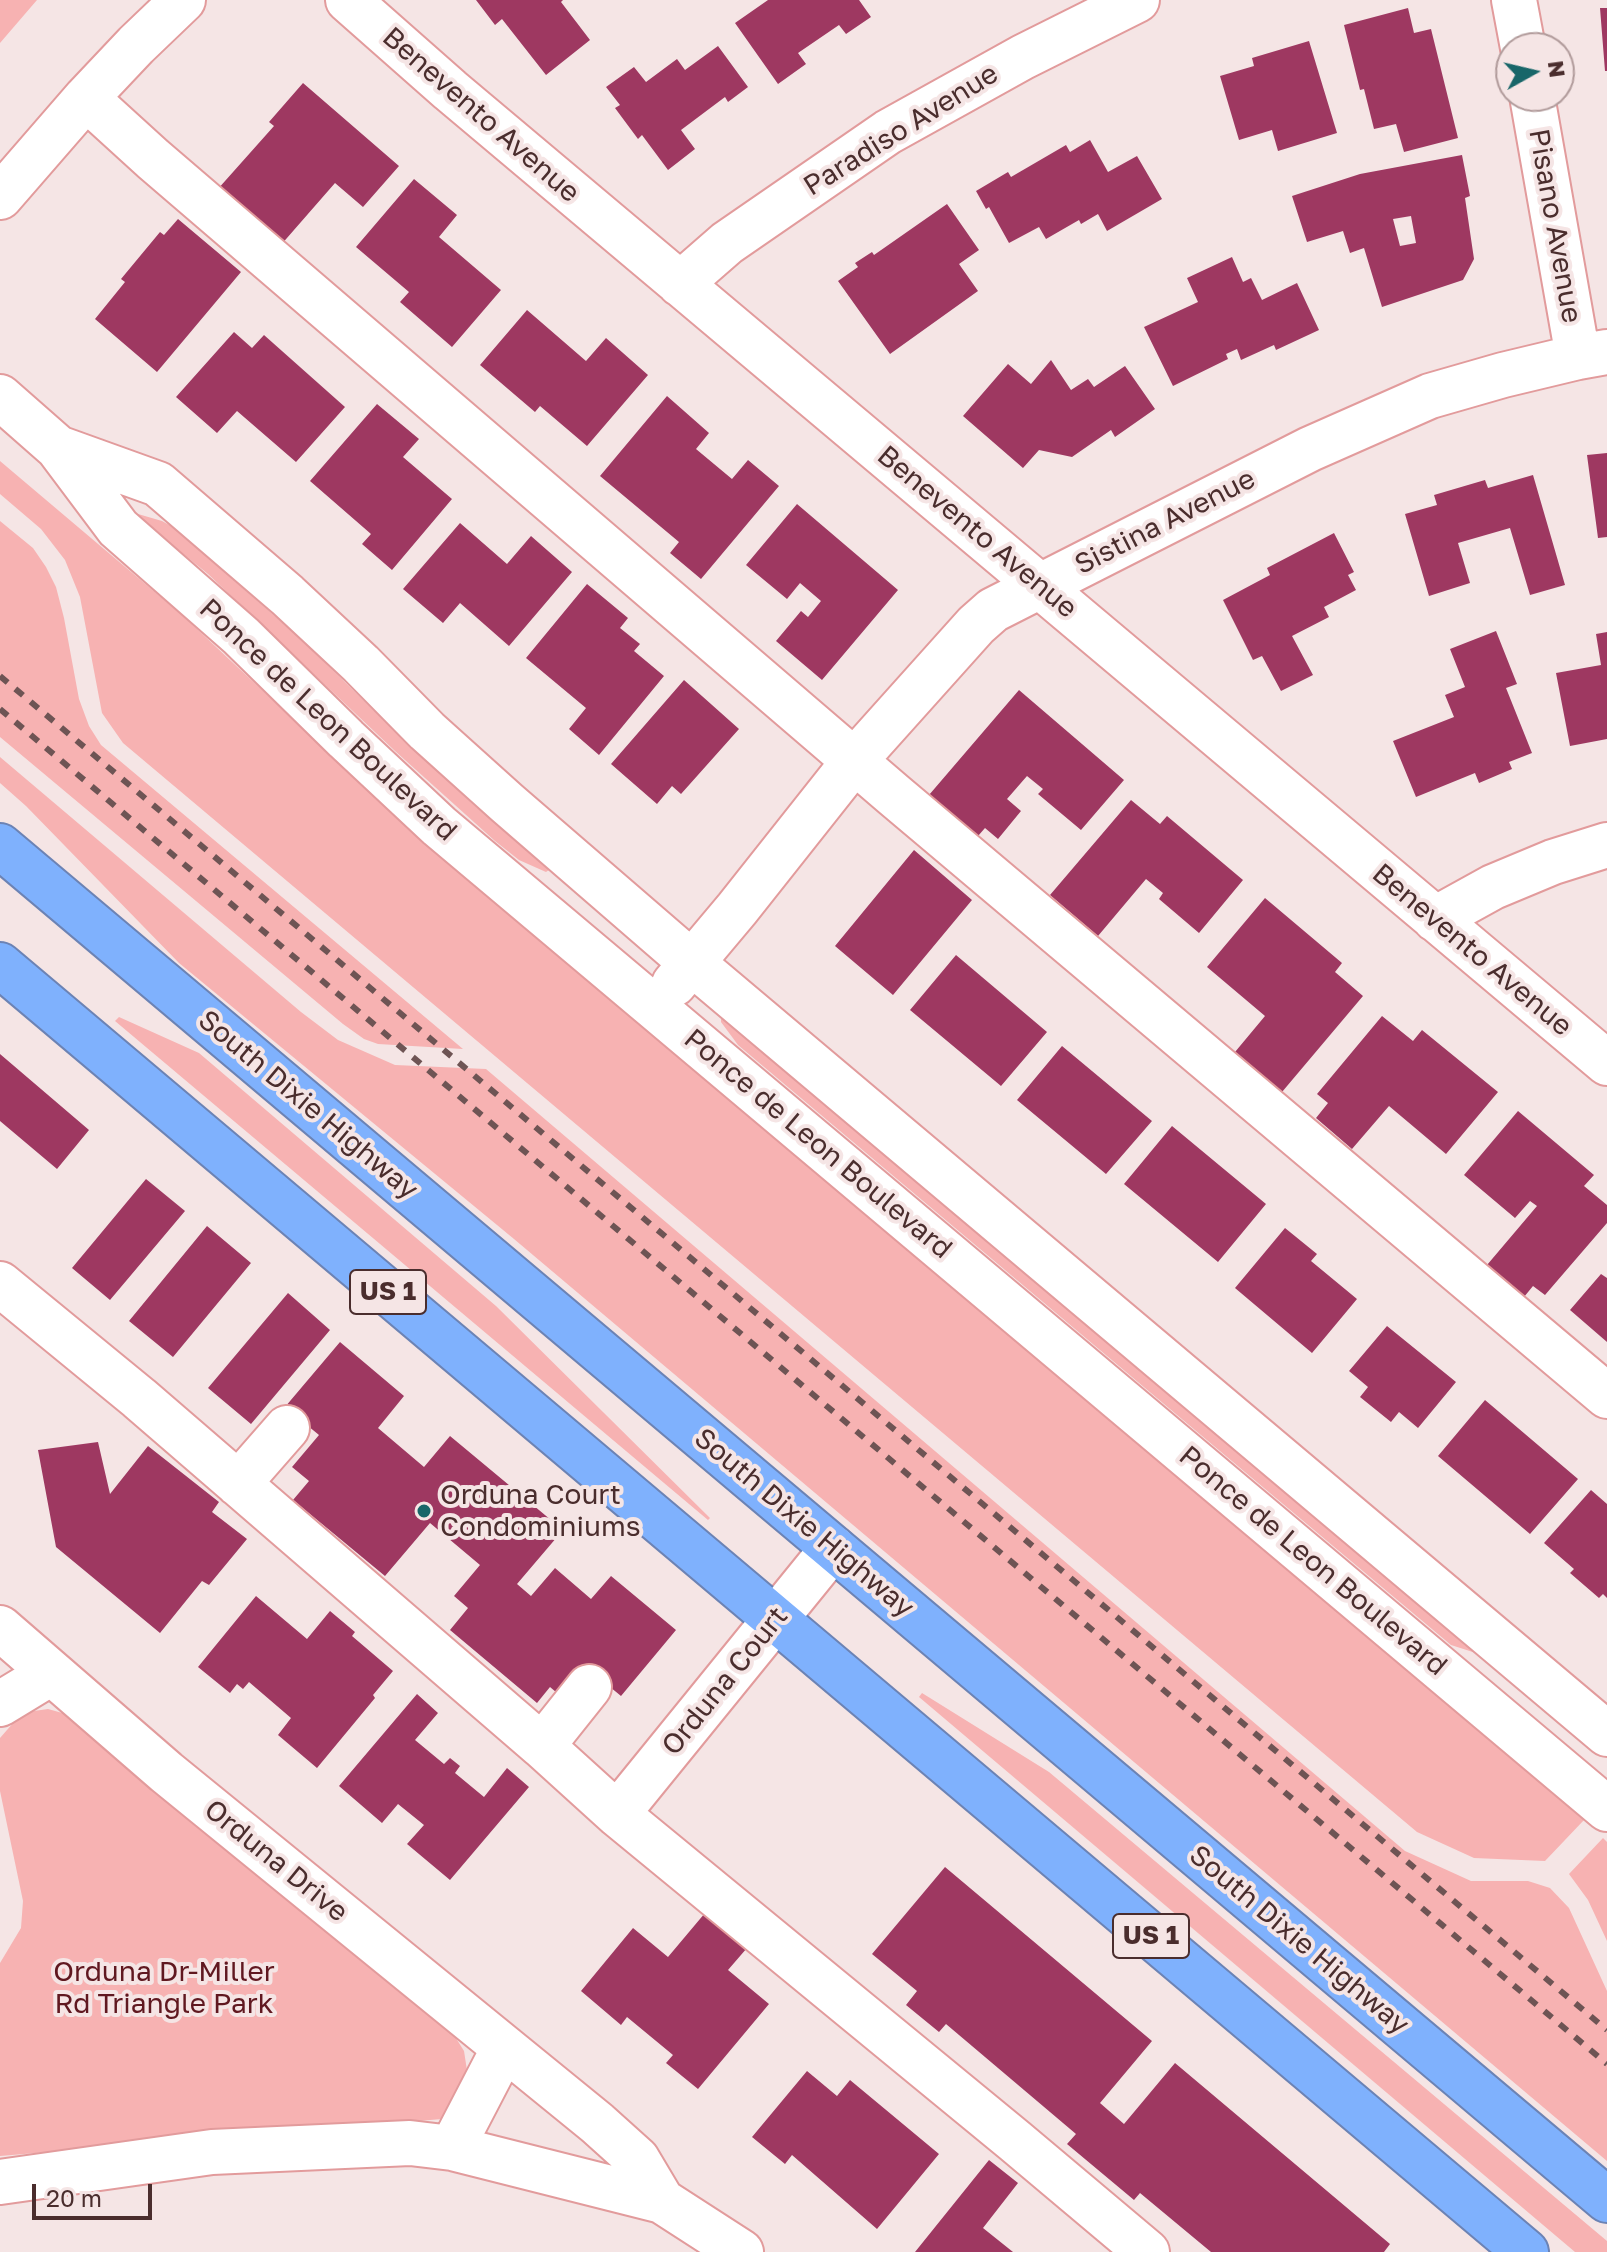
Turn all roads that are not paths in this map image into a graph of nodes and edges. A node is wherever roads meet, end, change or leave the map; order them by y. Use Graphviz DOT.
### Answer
graph roads {
  1 [pos="183,0"];
  2 [pos="348,0"];
  3 [pos="1137,0"];
  4 [pos="1514,0"];
  5 [pos="1520,32"];
  6 [pos="86,98"];
  7 [pos="1536,112"];
  8 [pos="0,197"];
  9 [pos="680,284"];
  10 [pos="1593,355"];
  11 [pos="0,397"];
  12 [pos="58,448"];
  13 [pos="1040,585"];
  14 [pos="855,760"];
  15 [pos="1607,845"];
  16 [pos="0,846"];
  17 [pos="1435,919"];
  18 [pos="692,963"];
  19 [pos="0,965"];
  20 [pos="655,1007"];
  21 [pos="1607,1063"];
  22 [pos="0,1284"];
  23 [pos="1607,1396"];
  24 [pos="287,1428"];
  25 [pos="238,1484"];
  26 [pos="833,1548"];
  27 [pos="775,1619"];
  28 [pos="0,1628"];
  29 [pos="51,1673"];
  30 [pos="589,1687"];
  31 [pos="0,1704"];
  32 [pos="1607,1734"];
  33 [pos="542,1746"];
  34 [pos="1598,1783"];
  35 [pos="617,1814"];
  36 [pos="504,2048"];
  37 [pos="452,2148"];
  38 [pos="0,2182"];
  39 [pos="1607,2200"];
  40 [pos="662,2201"];
  41 [pos="741,2252"];
  42 [pos="1147,2252"];
  43 [pos="1526,2252"];
  1 -- 6 [label="street"];
  2 -- 9 [label="street, Benevento Avenue"];
  3 -- 9 [label="street, Paradiso Avenue"];
  4 -- 5 [label="street"];
  6 -- 8 [label="street"];
  6 -- 14 [label="street"];
  7 -- 10 [label="street, Pisano Avenue"];
  9 -- 13 [label="street, Benevento Avenue"];
  10 -- 13 [label="street, Sistina Avenue"];
  11 -- 12 [label="street, Ponce de Leon Boulevard"];
  12 -- 18 [label="street, Ponce de Leon Boulevard"];
  12 -- 20 [label="street, Ponce de Leon Boulevard"];
  13 -- 14 [label="street, Sistina Avenue"];
  13 -- 17 [label="street, Benevento Avenue"];
  14 -- 18 [label="street, Sistina Avenue"];
  14 -- 23 [label="street"];
  15 -- 17 [label="street"];
  16 -- 26 [label="highway, South Dixie Highway"];
  17 -- 21 [label="street, Benevento Avenue"];
  18 -- 20 [label="street, Sistina Avenue"];
  18 -- 32 [label="street, Ponce de Leon Boulevard"];
  19 -- 27 [label="highway, US 1"];
  20 -- 34 [label="street, Ponce de Leon Boulevard"];
  22 -- 25 [label="street"];
  24 -- 25 [label="street"];
  25 -- 33 [label="street"];
  26 -- 27 [label="street, Orduna Court"];
  26 -- 39 [label="highway, South Dixie Highway"];
  27 -- 35 [label="street, Orduna Court"];
  27 -- 43 [label="highway, US 1"];
  28 -- 29 [label="street, Orduna Drive"];
  29 -- 31 [label="street"];
  29 -- 36 [label="street, Orduna Drive"];
  30 -- 33 [label="street"];
  33 -- 35 [label="street"];
  35 -- 42 [label="street"];
  36 -- 37 [label="street"];
  36 -- 40 [label="street, Orduna Drive"];
  37 -- 38 [label="street, Orduna Drive"];
  37 -- 40 [label="street, Orduna Drive"];
  40 -- 41 [label="street, Orduna Drive"];
}
